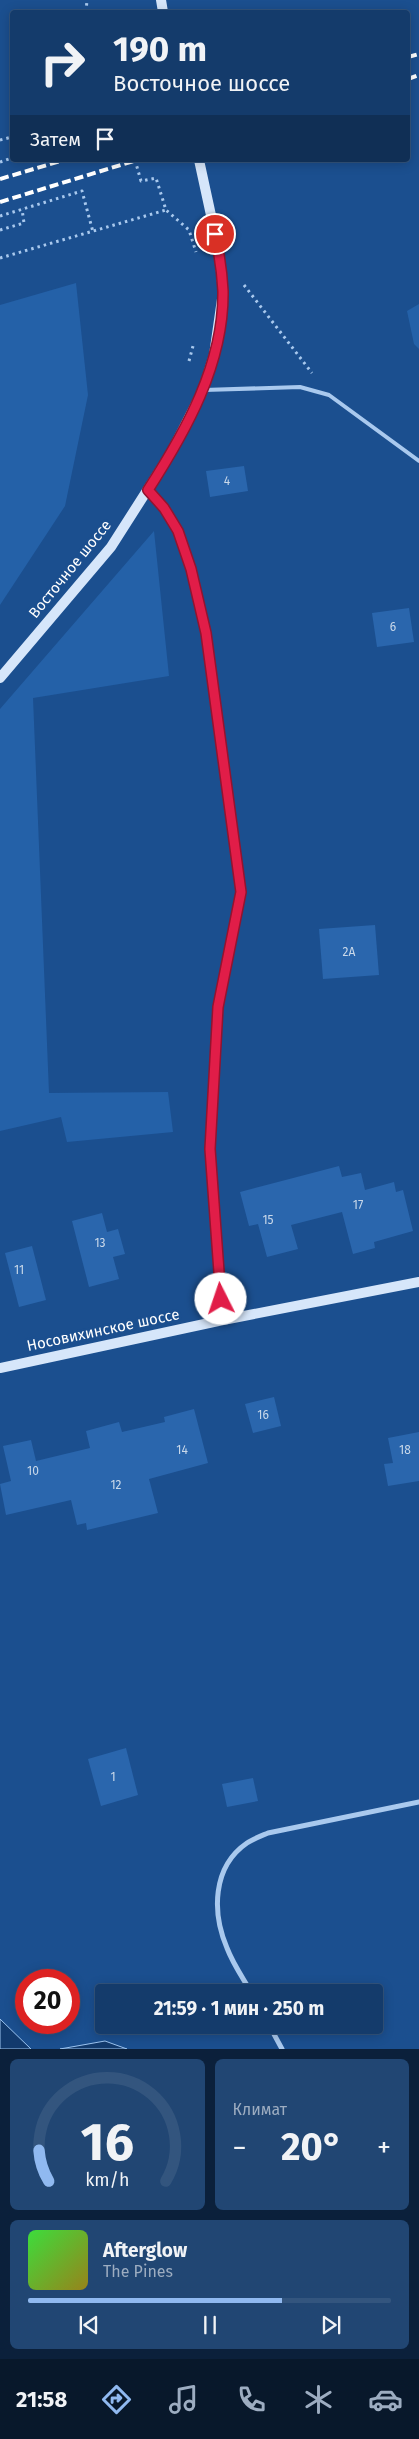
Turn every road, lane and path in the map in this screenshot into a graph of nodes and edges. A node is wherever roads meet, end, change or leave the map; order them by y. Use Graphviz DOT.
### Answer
graph roads {
  1 [pos="136,162"];
  2 [pos="199,162"];
  3 [pos="22,209"];
  4 [pos="166,210"];
  5 [pos="0,216"];
  6 [pos="0,230"];
  7 [pos="94,232"];
  8 [pos="198,256"];
  9 [pos="0,258"];
  10 [pos="242,282"];
  11 [pos="195,338"];
  12 [pos="187,366"];
  13 [pos="203,390"];
  14 [pos="329,395"];
  15 [pos="419,461"];
  16 [pos="148,490"];
  17 [pos="0,678"];
  18 [pos="419,1282"];
  19 [pos="223,1320"];
  20 [pos="0,1368"];
  21 [pos="419,1802"];
  22 [pos="246,1984"];
  23 [pos="274,2034"];
  24 [pos="282,2049"];
  1 -- 4 [label="path"];
  2 -- 13 [label="main road, Восточное шоссе"];
  3 -- 5 [label="path"];
  3 -- 6 [label="path"];
  3 -- 7 [label="path"];
  4 -- 7 [label="path"];
  4 -- 8 [label="path"];
  7 -- 9 [label="path"];
  10 -- 14 [label="path"];
  11 -- 12 [label="path"];
  13 -- 14 [label="lane"];
  13 -- 16 [label="main road, Восточное шоссе"];
  14 -- 15 [label="lane"];
  16 -- 17 [label="main road, Восточное шоссе"];
  16 -- 19 [label="lane"];
  18 -- 19 [label="main road, Носовихинское шоссе"];
  19 -- 20 [label="main road, Носовихинское шоссе"];
  21 -- 22 [label="street"];
  23 -- 24 [label="street"];
}
